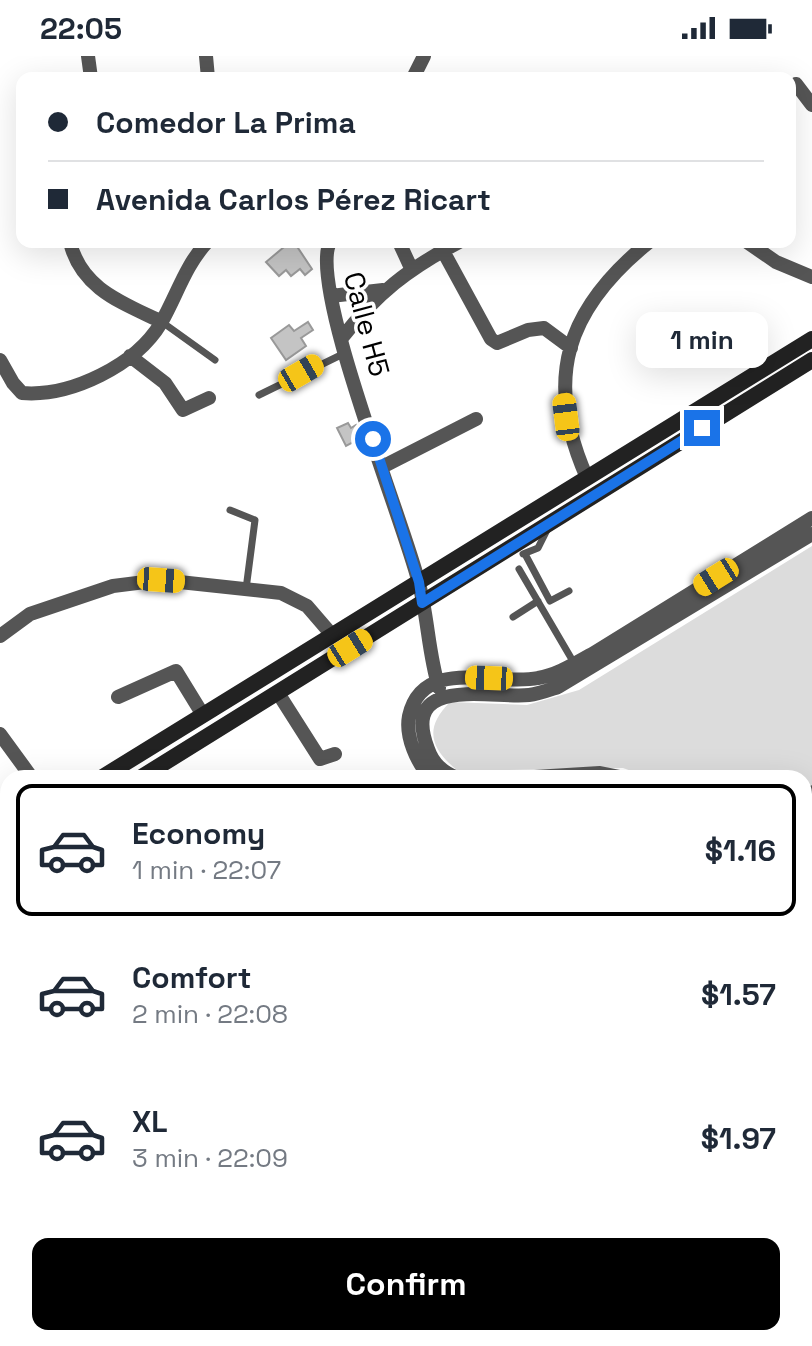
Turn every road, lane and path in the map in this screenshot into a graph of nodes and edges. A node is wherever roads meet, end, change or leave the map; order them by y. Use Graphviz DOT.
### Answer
graph roads {
  1 [pos="796,87"];
  2 [pos="812,105"];
  3 [pos="73,248"];
  4 [pos="202,248"];
  5 [pos="323,248"];
  6 [pos="402,248"];
  7 [pos="448,248"];
  8 [pos="643,248"];
  9 [pos="756,248"];
  10 [pos="443,251"];
  11 [pos="411,268"];
  12 [pos="812,277"];
  13 [pos="384,290"];
  14 [pos="331,296"];
  15 [pos="162,322"];
  16 [pos="812,339"];
  17 [pos="343,346"];
  18 [pos="571,348"];
  19 [pos="130,356"];
  20 [pos="0,360"];
  21 [pos="215,360"];
  22 [pos="812,360"];
  23 [pos="259,395"];
  24 [pos="209,398"];
  25 [pos="476,419"];
  26 [pos="382,467"];
  27 [pos="587,478"];
  28 [pos="230,510"];
  29 [pos="812,518"];
  30 [pos="812,534"];
  31 [pos="518,551"];
  32 [pos="519,569"];
  33 [pos="419,582"];
  34 [pos="246,589"];
  35 [pos="569,591"];
  36 [pos="538,601"];
  37 [pos="422,603"];
  38 [pos="513,617"];
  39 [pos="332,635"];
  40 [pos="0,636"];
  41 [pos="574,663"];
  42 [pos="437,680"];
  43 [pos="278,693"];
  44 [pos="442,696"];
  45 [pos="118,697"];
  46 [pos="203,715"];
  47 [pos="0,734"];
  48 [pos="335,754"];
  49 [pos="26,770"];
  50 [pos="114,770"];
  51 [pos="153,770"];
  52 [pos="422,770"];
  53 [pos="442,770"];
  1 -- 2 [label="street"];
  3 -- 15 [label="street"];
  4 -- 15 [label="street"];
  5 -- 14 [label="street, Calle H5"];
  6 -- 11 [label="street"];
  7 -- 10 [label="street"];
  8 -- 18 [label="street"];
  9 -- 12 [label="street"];
  10 -- 11 [label="street"];
  10 -- 18 [label="street"];
  11 -- 13 [label="street"];
  13 -- 14 [label="street"];
  13 -- 17 [label="street"];
  14 -- 17 [label="street, Calle H5"];
  15 -- 19 [label="street"];
  15 -- 21 [label="lane"];
  16 -- 27 [label="main road"];
  17 -- 23 [label="lane"];
  17 -- 26 [label="street, Calle H5"];
  18 -- 27 [label="street"];
  19 -- 20 [label="street"];
  19 -- 24 [label="street"];
  22 -- 31 [label="main road"];
  25 -- 26 [label="street"];
  26 -- 33 [label="street, Calle H5"];
  27 -- 33 [label="main road"];
  28 -- 34 [label="lane"];
  29 -- 41 [label="street"];
  30 -- 44 [label="street"];
  31 -- 35 [label="lane"];
  31 -- 37 [label="main road"];
  32 -- 36 [label="lane"];
  33 -- 37 [label="street, Calle H5"];
  33 -- 39 [label="main road"];
  34 -- 39 [label="street"];
  34 -- 40 [label="street"];
  36 -- 38 [label="lane"];
  36 -- 41 [label="lane"];
  37 -- 42 [label="street, Calle H5"];
  37 -- 43 [label="main road"];
  39 -- 46 [label="main road"];
  41 -- 42 [label="street"];
  42 -- 44 [label="street, Calle H5"];
  42 -- 52 [label="street"];
  43 -- 48 [label="street"];
  43 -- 51 [label="main road"];
  44 -- 53 [label="street"];
  45 -- 46 [label="street"];
  46 -- 50 [label="main road"];
  47 -- 49 [label="street"];
}
